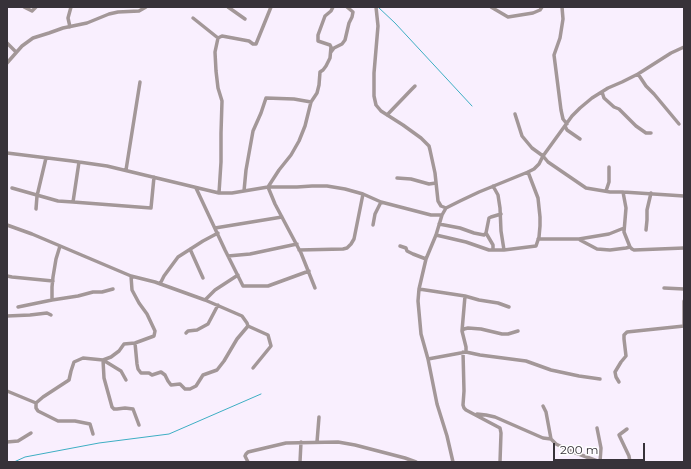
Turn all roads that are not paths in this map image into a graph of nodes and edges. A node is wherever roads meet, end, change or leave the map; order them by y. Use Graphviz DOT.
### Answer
graph roads {
  1 [pos="24,7"];
  2 [pos="36,7"];
  3 [pos="71,7"];
  4 [pos="228,7"];
  5 [pos="271,7"];
  6 [pos="332,7"];
  7 [pos="347,7"];
  8 [pos="376,7"];
  9 [pos="491,7"];
  10 [pos="542,7"];
  11 [pos="562,7"];
  12 [pos="145,8"];
  13 [pos="193,18"];
  14 [pos="245,19"];
  15 [pos="70,27"];
  16 [pos="218,38"];
  17 [pos="7,43"];
  18 [pos="684,47"];
  19 [pos="16,52"];
  20 [pos="331,52"];
  21 [pos="7,63"];
  22 [pos="638,74"];
  23 [pos="140,82"];
  24 [pos="415,86"];
  25 [pos="602,92"];
  26 [pos="311,102"];
  27 [pos="515,114"];
  28 [pos="387,115"];
  29 [pos="679,124"];
  30 [pos="566,125"];
  31 [pos="651,133"];
  32 [pos="580,139"];
  33 [pos="7,153"];
  34 [pos="543,156"];
  35 [pos="46,158"];
  36 [pos="79,162"];
  37 [pos="609,167"];
  38 [pos="126,170"];
  39 [pos="528,172"];
  40 [pos="154,177"];
  41 [pos="397,178"];
  42 [pos="436,183"];
  43 [pos="493,186"];
  44 [pos="268,187"];
  45 [pos="12,188"];
  46 [pos="196,188"];
  47 [pos="244,191"];
  48 [pos="606,191"];
  49 [pos="623,192"];
  50 [pos="219,193"];
  51 [pos="651,193"];
  52 [pos="363,194"];
  53 [pos="37,196"];
  54 [pos="684,196"];
  55 [pos="73,202"];
  56 [pos="381,202"];
  57 [pos="446,208"];
  58 [pos="36,209"];
  59 [pos="442,214"];
  60 [pos="500,214"];
  61 [pos="282,217"];
  62 [pos="374,224"];
  63 [pos="439,224"];
  64 [pos="7,226"];
  65 [pos="215,228"];
  66 [pos="624,228"];
  67 [pos="646,230"];
  68 [pos="218,233"];
  69 [pos="486,234"];
  70 [pos="436,235"];
  71 [pos="538,239"];
  72 [pos="579,239"];
  73 [pos="297,244"];
  74 [pos="60,246"];
  75 [pos="400,246"];
  76 [pos="630,247"];
  77 [pos="684,248"];
  78 [pos="190,249"];
  79 [pos="300,250"];
  80 [pos="493,250"];
  81 [pos="504,250"];
  82 [pos="228,256"];
  83 [pos="426,259"];
  84 [pos="309,271"];
  85 [pos="238,275"];
  86 [pos="7,276"];
  87 [pos="131,276"];
  88 [pos="203,278"];
  89 [pos="53,281"];
  90 [pos="160,284"];
  91 [pos="316,288"];
  92 [pos="664,288"];
  93 [pos="684,288"];
  94 [pos="113,289"];
  95 [pos="418,289"];
  96 [pos="465,296"];
  97 [pos="52,300"];
  98 [pos="205,300"];
  99 [pos="684,301"];
  100 [pos="218,305"];
  101 [pos="18,307"];
  102 [pos="509,307"];
  103 [pos="52,315"];
  104 [pos="7,316"];
  105 [pos="248,326"];
  106 [pos="684,326"];
  107 [pos="462,331"];
  108 [pos="518,331"];
  109 [pos="186,333"];
  110 [pos="135,343"];
  111 [pos="464,352"];
  112 [pos="428,359"];
  113 [pos="103,360"];
  114 [pos="252,368"];
  115 [pos="600,379"];
  116 [pos="126,380"];
  117 [pos="619,382"];
  118 [pos="7,391"];
  119 [pos="36,403"];
  120 [pos="543,406"];
  121 [pos="475,414"];
  122 [pos="319,417"];
  123 [pos="139,425"];
  124 [pos="597,428"];
  125 [pos="627,429"];
  126 [pos="31,433"];
  127 [pos="93,434"];
  128 [pos="551,440"];
  129 [pos="7,442"];
  130 [pos="301,442"];
  131 [pos="317,442"];
  132 [pos="248,462"];
  133 [pos="300,462"];
  134 [pos="416,462"];
  135 [pos="453,462"];
  136 [pos="500,462"];
  137 [pos="600,462"];
  138 [pos="630,462"];
  1 -- 2 [label="street"];
  3 -- 15 [label="street"];
  4 -- 14 [label="street"];
  5 -- 16 [label="street"];
  6 -- 20 [label="street"];
  7 -- 20 [label="street"];
  8 -- 28 [label="street"];
  9 -- 10 [label="street"];
  11 -- 30 [label="street"];
  12 -- 15 [label="street"];
  13 -- 16 [label="street"];
  15 -- 19 [label="street"];
  16 -- 50 [label="street"];
  17 -- 19 [label="street"];
  18 -- 22 [label="street"];
  19 -- 21 [label="street"];
  20 -- 26 [label="street"];
  22 -- 25 [label="street"];
  22 -- 29 [label="street"];
  23 -- 38 [label="street"];
  24 -- 28 [label="street"];
  25 -- 30 [label="street"];
  25 -- 31 [label="street"];
  26 -- 44 [label="street"];
  26 -- 47 [label="street"];
  27 -- 34 [label="street"];
  28 -- 42 [label="street"];
  30 -- 32 [label="street"];
  30 -- 34 [label="street"];
  33 -- 35 [label="street"];
  34 -- 39 [label="street"];
  34 -- 48 [label="street"];
  35 -- 36 [label="street"];
  35 -- 53 [label="street"];
  36 -- 38 [label="street"];
  36 -- 55 [label="street"];
  37 -- 48 [label="street"];
  38 -- 40 [label="street"];
  39 -- 43 [label="street"];
  39 -- 71 [label="street"];
  40 -- 46 [label="street"];
  40 -- 55 [label="street"];
  41 -- 42 [label="street"];
  42 -- 57 [label="street"];
  43 -- 57 [label="street"];
  43 -- 60 [label="street"];
  44 -- 47 [label="street"];
  44 -- 52 [label="street"];
  44 -- 61 [label="street"];
  45 -- 53 [label="street"];
  46 -- 50 [label="street"];
  46 -- 65 [label="street"];
  47 -- 50 [label="street"];
  48 -- 49 [label="street"];
  49 -- 51 [label="street"];
  49 -- 66 [label="street"];
  51 -- 54 [label="street"];
  51 -- 67 [label="street"];
  52 -- 56 [label="street"];
  52 -- 79 [label="street"];
  53 -- 55 [label="street"];
  53 -- 58 [label="street"];
  56 -- 59 [label="street"];
  56 -- 62 [label="street"];
  57 -- 59 [label="street"];
  59 -- 63 [label="street"];
  60 -- 69 [label="street"];
  60 -- 81 [label="street"];
  61 -- 65 [label="street"];
  61 -- 73 [label="street"];
  63 -- 69 [label="street"];
  63 -- 70 [label="street"];
  64 -- 74 [label="street"];
  65 -- 68 [label="street"];
  66 -- 72 [label="street"];
  66 -- 76 [label="street"];
  68 -- 78 [label="street"];
  68 -- 82 [label="street"];
  69 -- 80 [label="street"];
  70 -- 80 [label="street"];
  70 -- 83 [label="street"];
  71 -- 72 [label="street"];
  71 -- 81 [label="street"];
  72 -- 76 [label="street"];
  73 -- 79 [label="street"];
  73 -- 82 [label="street"];
  74 -- 87 [label="street"];
  74 -- 89 [label="street"];
  75 -- 83 [label="street"];
  76 -- 77 [label="street"];
  78 -- 88 [label="street"];
  78 -- 90 [label="street"];
  79 -- 84 [label="street"];
  80 -- 81 [label="street"];
  82 -- 85 [label="street"];
  83 -- 95 [label="street"];
  84 -- 85 [label="street"];
  84 -- 91 [label="street"];
  85 -- 98 [label="street"];
  86 -- 89 [label="street"];
  87 -- 90 [label="street"];
  87 -- 110 [label="street"];
  89 -- 97 [label="street"];
  90 -- 98 [label="street"];
  92 -- 93 [label="street"];
  94 -- 97 [label="street"];
  95 -- 96 [label="street"];
  95 -- 112 [label="street"];
  96 -- 102 [label="street"];
  96 -- 107 [label="street"];
  97 -- 101 [label="street"];
  98 -- 100 [label="street"];
  99 -- 106 [label="street"];
  100 -- 105 [label="street"];
  100 -- 109 [label="street"];
  103 -- 104 [label="street"];
  105 -- 110 [label="street"];
  105 -- 114 [label="street"];
  106 -- 117 [label="street"];
  107 -- 108 [label="street"];
  107 -- 111 [label="street"];
  110 -- 113 [label="street"];
  111 -- 112 [label="street"];
  111 -- 115 [label="street"];
  111 -- 121 [label="street"];
  112 -- 135 [label="street"];
  113 -- 116 [label="street"];
  113 -- 119 [label="street"];
  113 -- 123 [label="street"];
  118 -- 119 [label="street"];
  119 -- 127 [label="street"];
  120 -- 128 [label="street"];
  121 -- 128 [label="street"];
  121 -- 136 [label="street"];
  122 -- 131 [label="street"];
  124 -- 137 [label="street"];
  125 -- 138 [label="street"];
  126 -- 129 [label="street"];
  128 -- 137 [label="street"];
  130 -- 131 [label="street"];
  130 -- 132 [label="street"];
  130 -- 133 [label="street"];
  131 -- 134 [label="street"];
}
